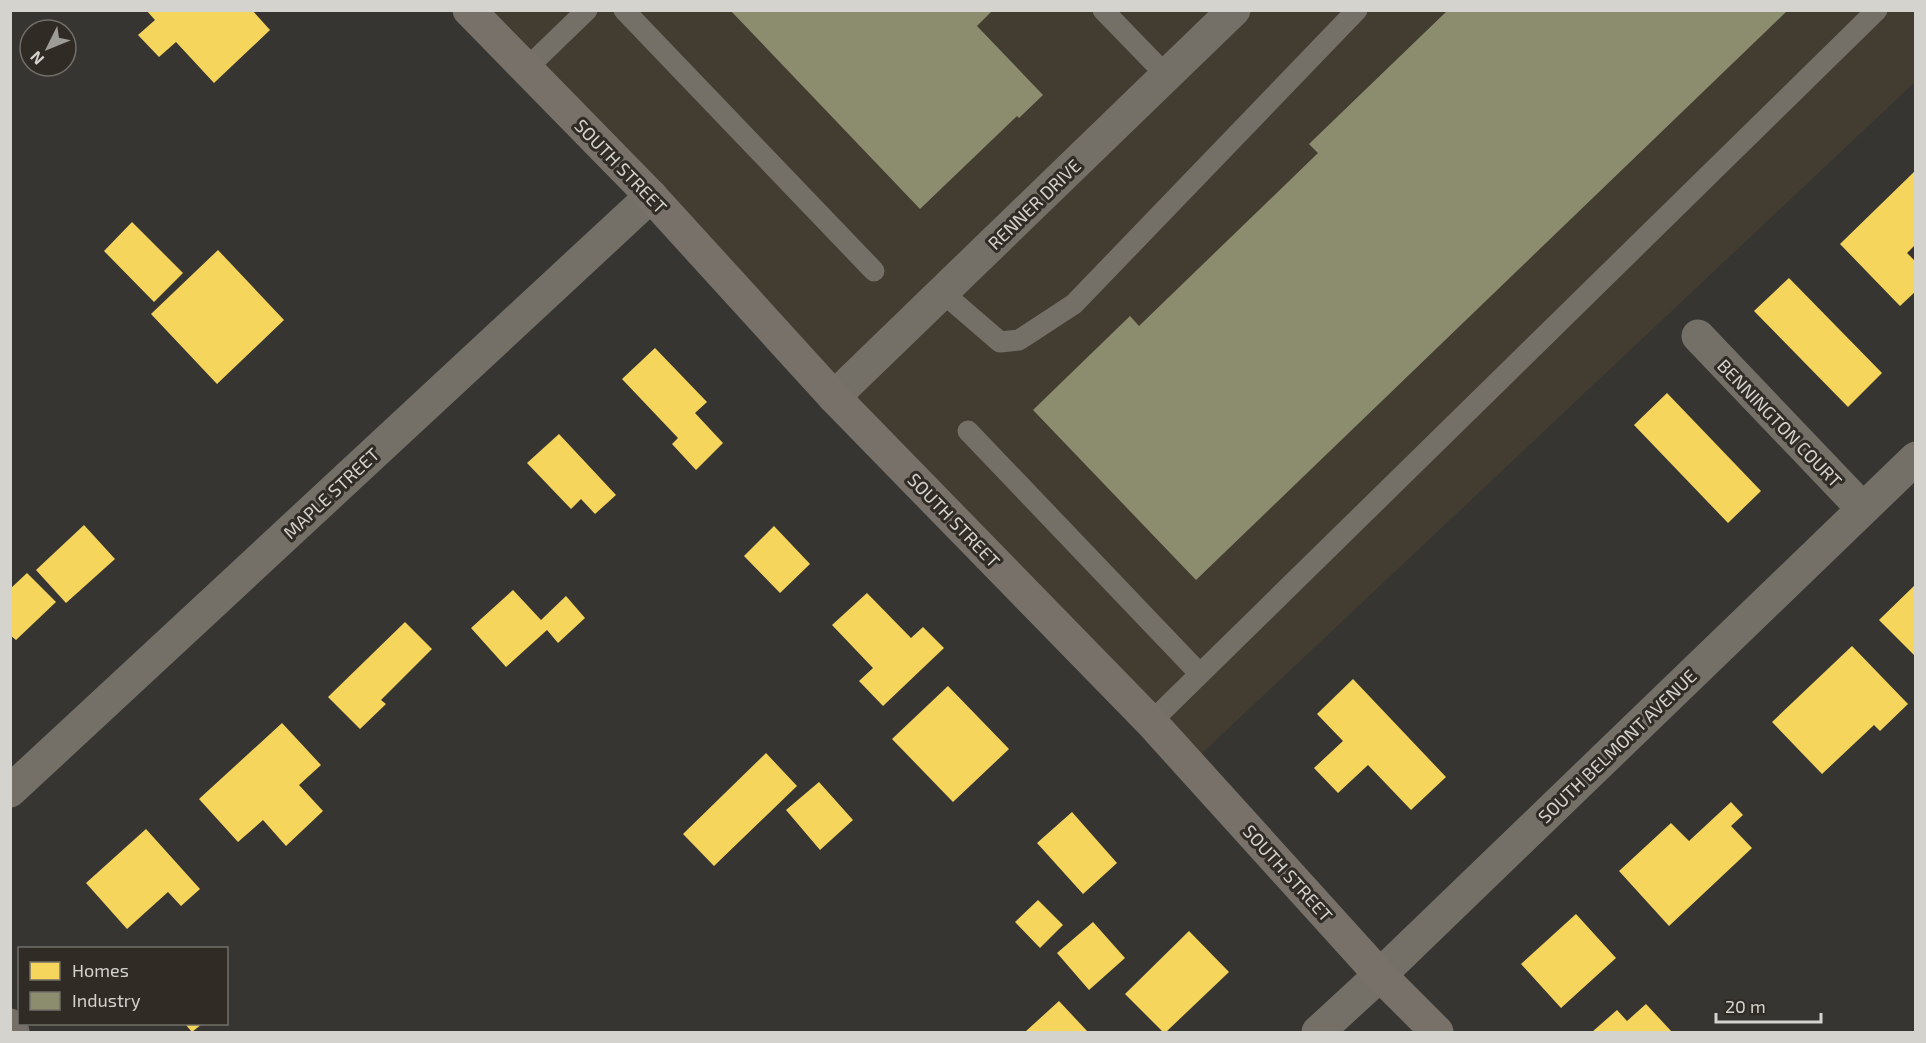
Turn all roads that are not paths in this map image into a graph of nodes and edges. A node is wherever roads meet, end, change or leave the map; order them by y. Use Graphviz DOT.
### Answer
graph roads {
  1 [pos="469,10"];
  2 [pos="587,10"];
  3 [pos="624,10"];
  4 [pos="1103,10"];
  5 [pos="1234,10"];
  6 [pos="1357,10"];
  7 [pos="1877,10"];
  8 [pos="526,69"];
  9 [pos="1166,75"];
  10 [pos="651,196"];
  11 [pos="873,271"];
  12 [pos="942,292"];
  13 [pos="1698,336"];
  14 [pos="834,397"];
  15 [pos="968,430"];
  16 [pos="1916,458"];
  17 [pos="1863,509"];
  18 [pos="1200,674"];
  19 [pos="1151,722"];
  20 [pos="10,791"];
  21 [pos="1380,975"];
  22 [pos="10,1025"];
  23 [pos="13,1032"];
  24 [pos="1318,1032"];
  25 [pos="1437,1032"];
  1 -- 8 [label="street, SOUTH STREET"];
  2 -- 8 [label="lane"];
  3 -- 11 [label="lane"];
  4 -- 9 [label="lane"];
  5 -- 9 [label="street, RENNER DRIVE"];
  6 -- 12 [label="lane"];
  7 -- 18 [label="lane"];
  8 -- 10 [label="street, SOUTH STREET"];
  9 -- 12 [label="street, RENNER DRIVE"];
  10 -- 14 [label="street, SOUTH STREET"];
  10 -- 20 [label="street, MAPLE STREET"];
  12 -- 14 [label="street, RENNER DRIVE"];
  13 -- 17 [label="street, BENNINGTON COURT"];
  14 -- 19 [label="street, SOUTH STREET"];
  15 -- 18 [label="lane"];
  16 -- 17 [label="street, SOUTH BELMONT AVENUE"];
  17 -- 21 [label="street, SOUTH BELMONT AVENUE"];
  18 -- 19 [label="lane"];
  19 -- 21 [label="street, SOUTH STREET"];
  21 -- 24 [label="street, SOUTH BELMONT AVENUE"];
  21 -- 25 [label="street, SOUTH STREET"];
  22 -- 23 [label="street"];
}
